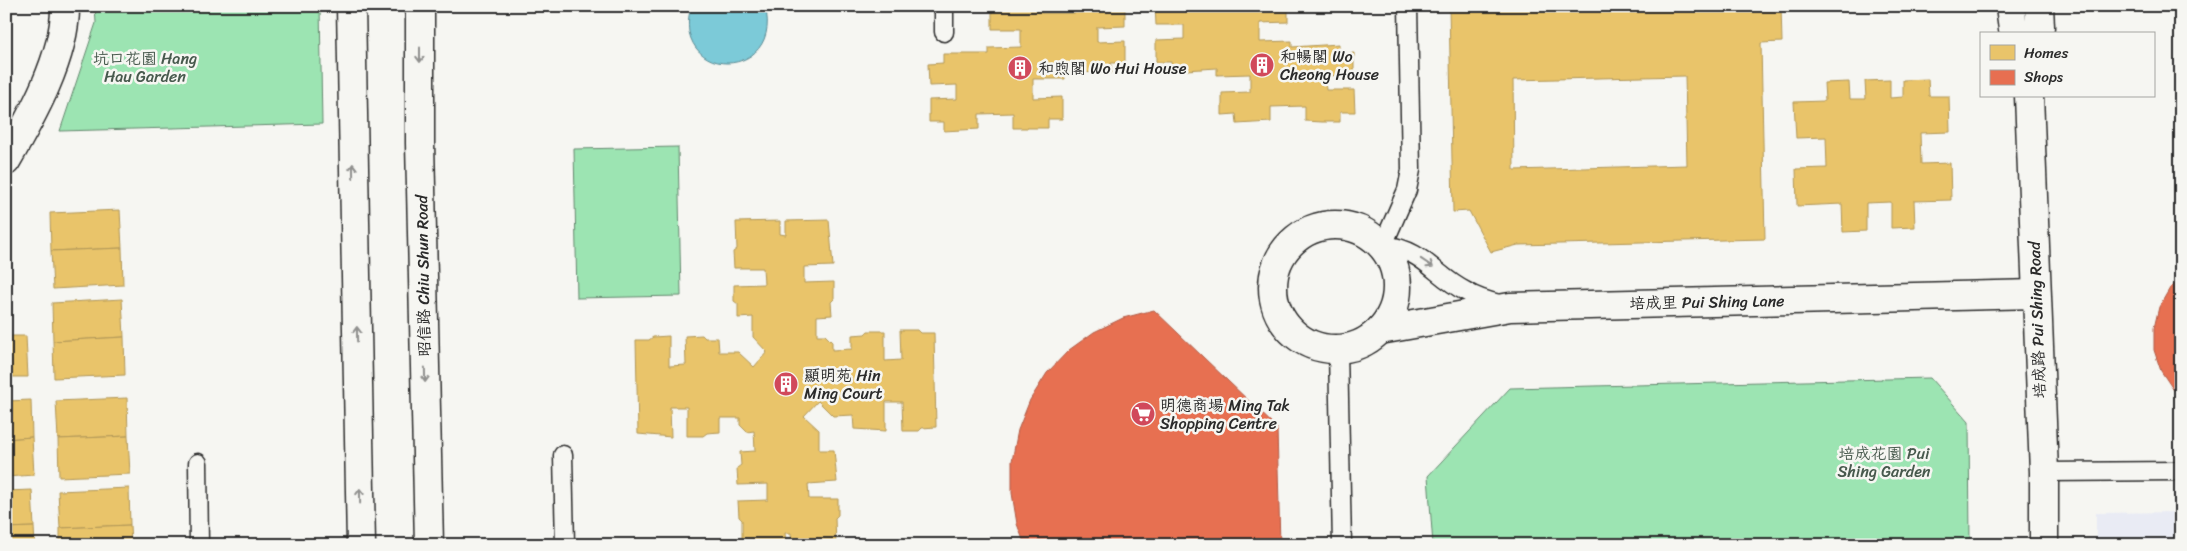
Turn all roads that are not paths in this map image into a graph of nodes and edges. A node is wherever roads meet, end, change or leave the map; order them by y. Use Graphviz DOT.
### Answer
graph roads {
  1 [pos="64,6"];
  2 [pos="350,6"];
  3 [pos="420,6"];
  4 [pos="944,6"];
  5 [pos="1408,6"];
  6 [pos="2010,6"];
  7 [pos="2039,6"];
  8 [pos="944,32"];
  9 [pos="2014,32"];
  10 [pos="2038,32"];
  11 [pos="2028,98"];
  12 [pos="6,161"];
  13 [pos="1383,245"];
  14 [pos="2036,294"];
  15 [pos="1510,307"];
  16 [pos="1380,330"];
  17 [pos="1338,350"];
  18 [pos="563,455"];
  19 [pos="198,463"];
  20 [pos="2181,471"];
  21 [pos="2044,472"];
  22 [pos="199,545"];
  23 [pos="360,545"];
  24 [pos="429,545"];
  25 [pos="565,545"];
  26 [pos="1342,545"];
  27 [pos="2044,545"];
  1 -- 12 [label="street"];
  23 -- 2 [label="street, one-way"];
  3 -- 24 [label="street, 昭信路 Chiu Shun Road, one-way"];
  4 -- 8 [label="lane"];
  5 -- 13 [label="lane"];
  6 -- 9 [label="street"];
  7 -- 10 [label="street"];
  11 -- 14 [label="street, 培成路 Pui Shing Road"];
  13 -- 15 [label="lane, one-way"];
  13 -- 16 [label="street, 培成里 Pui Shing Lane"];
  13 -- 17 [label="street, 培成里 Pui Shing Lane"];
  14 -- 15 [label="street, 培成里 Pui Shing Lane"];
  14 -- 21 [label="street, 培成路 Pui Shing Road"];
  15 -- 16 [label="street, 培成里 Pui Shing Lane"];
  16 -- 17 [label="street, 培成里 Pui Shing Lane"];
  17 -- 26 [label="lane"];
  18 -- 25 [label="lane"];
  19 -- 22 [label="lane"];
  20 -- 21 [label="lane"];
  21 -- 27 [label="street, 培成路 Pui Shing Road"];
}
